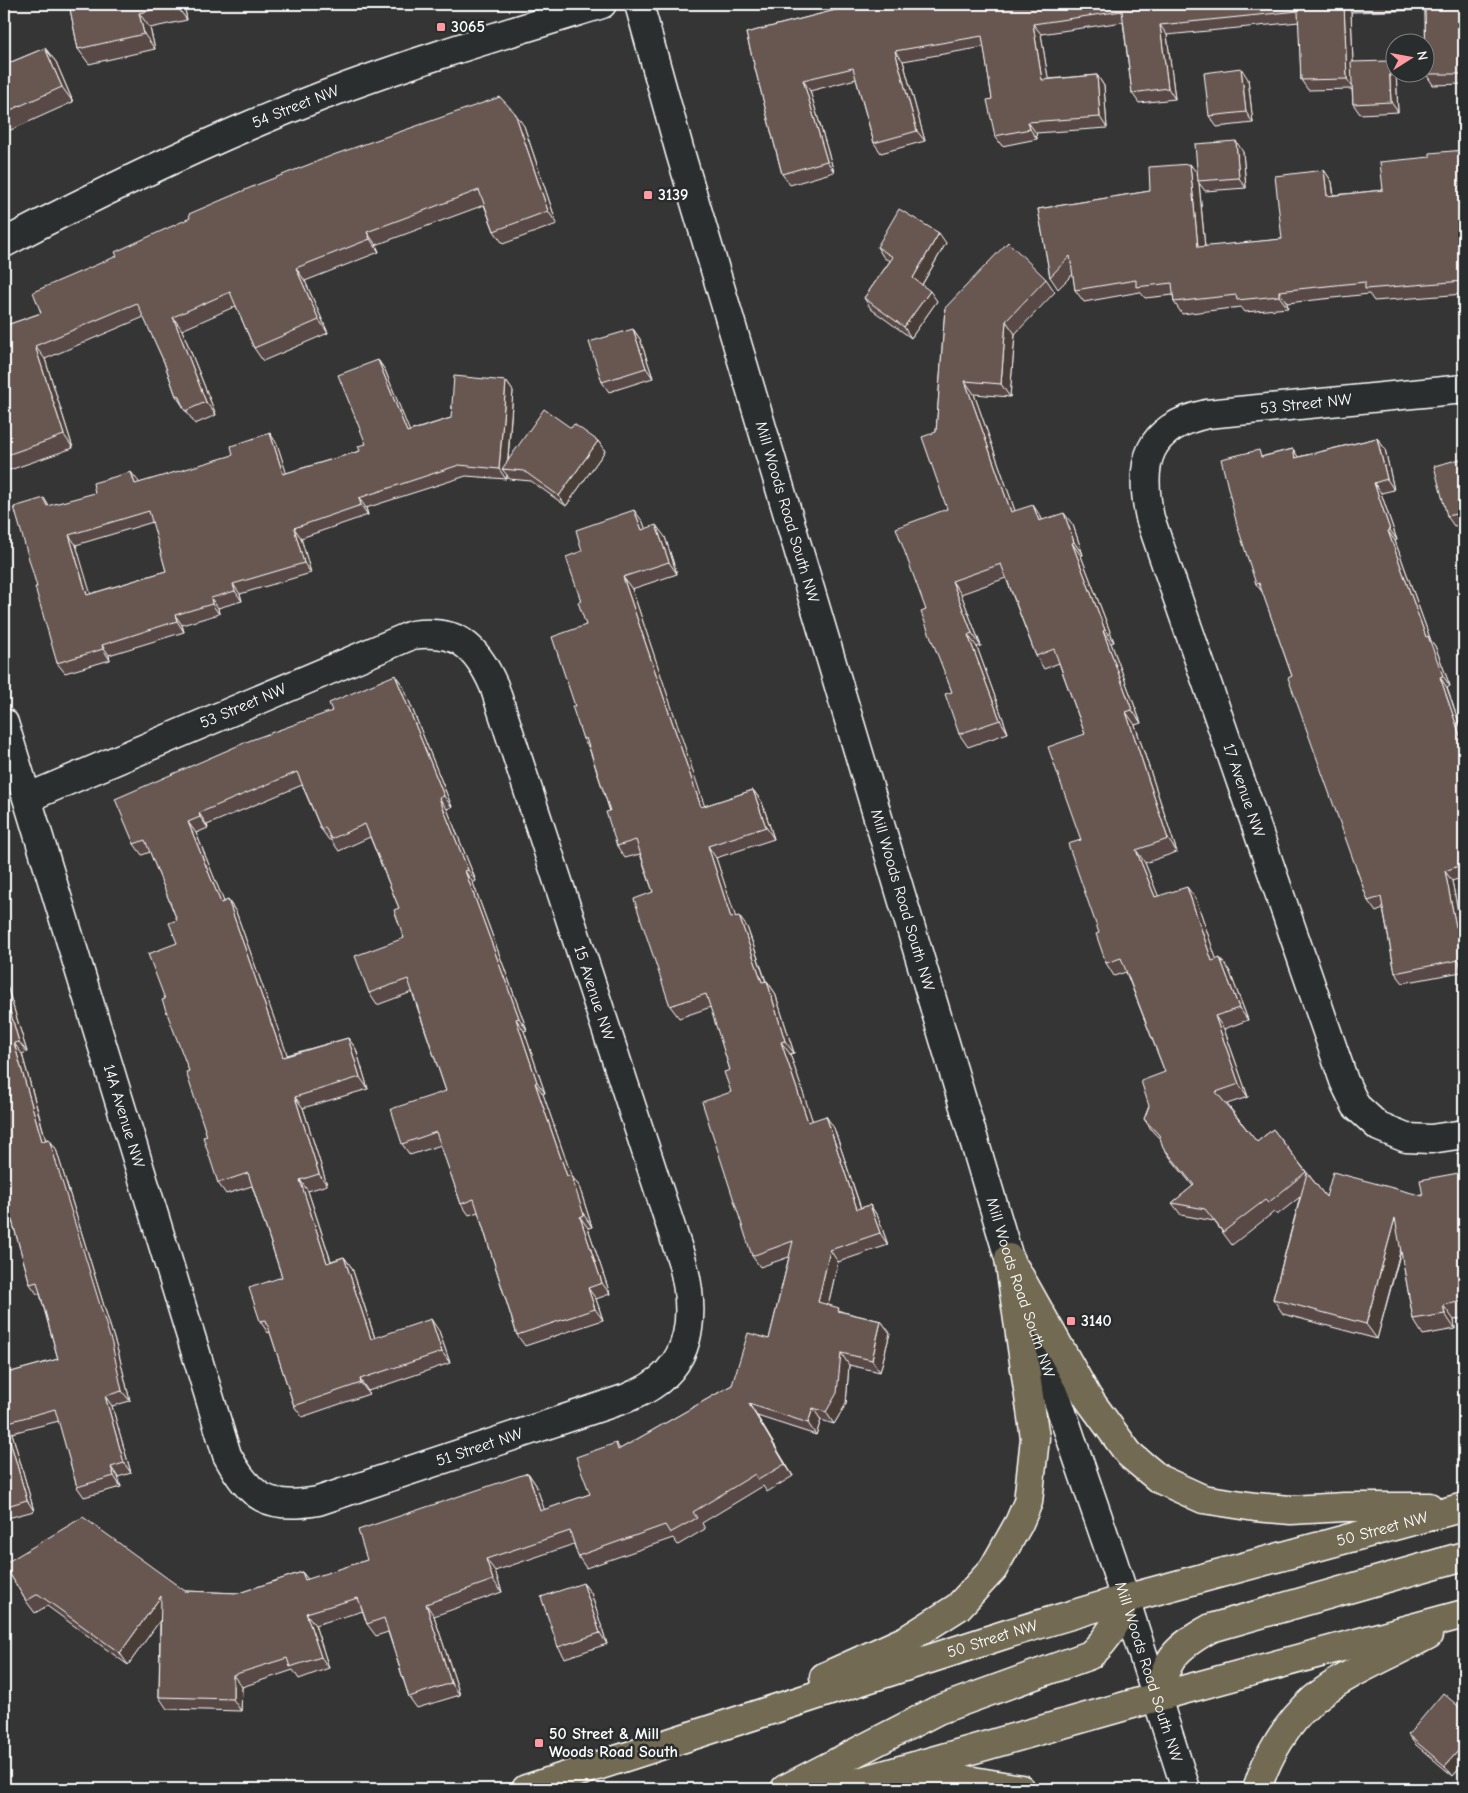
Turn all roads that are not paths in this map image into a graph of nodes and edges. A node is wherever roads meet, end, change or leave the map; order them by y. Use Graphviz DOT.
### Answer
graph roads {
  1 [pos="602,4"];
  2 [pos="639,4"];
  3 [pos="4,243"];
  4 [pos="1464,389"];
  5 [pos="1155,441"];
  6 [pos="462,641"];
  7 [pos="4,723"];
  8 [pos="27,798"];
  9 [pos="1464,1134"];
  10 [pos="1009,1258"];
  11 [pos="679,1354"];
  12 [pos="264,1499"];
  13 [pos="1463,1508"];
  14 [pos="1464,1556"];
  15 [pos="1125,1599"];
  16 [pos="1464,1615"];
  17 [pos="1157,1697"];
  18 [pos="707,1730"];
  19 [pos="901,1769"];
  20 [pos="526,1789"];
  21 [pos="785,1789"];
  22 [pos="834,1789"];
  23 [pos="1021,1789"];
  24 [pos="1186,1789"];
  25 [pos="1257,1789"];
  1 -- 3 [label="street, 54 Street NW"];
  2 -- 10 [label="street, Mill Woods Road South NW"];
  4 -- 5 [label="street, 53 Street NW"];
  5 -- 9 [label="street, 17 Avenue NW"];
  6 -- 8 [label="street, 53 Street NW"];
  6 -- 11 [label="street, 15 Avenue NW"];
  7 -- 8 [label="street, 14A Avenue NW"];
  8 -- 12 [label="street, 14A Avenue NW"];
  10 -- 13 [label="main road"];
  10 -- 15 [label="street, Mill Woods Road South NW"];
  10 -- 18 [label="main road"];
  11 -- 12 [label="street, 51 Street NW"];
  13 -- 15 [label="main road, 50 Street NW"];
  14 -- 17 [label="main road"];
  15 -- 17 [label="street, Mill Woods Road South NW"];
  15 -- 18 [label="main road, 50 Street NW"];
  15 -- 21 [label="main road"];
  16 -- 17 [label="main road"];
  16 -- 25 [label="main road"];
  17 -- 19 [label="main road"];
  17 -- 24 [label="street, Mill Woods Road South NW"];
  18 -- 20 [label="main road, 50 Street NW"];
  19 -- 22 [label="main road"];
  19 -- 23 [label="main road"];
}
